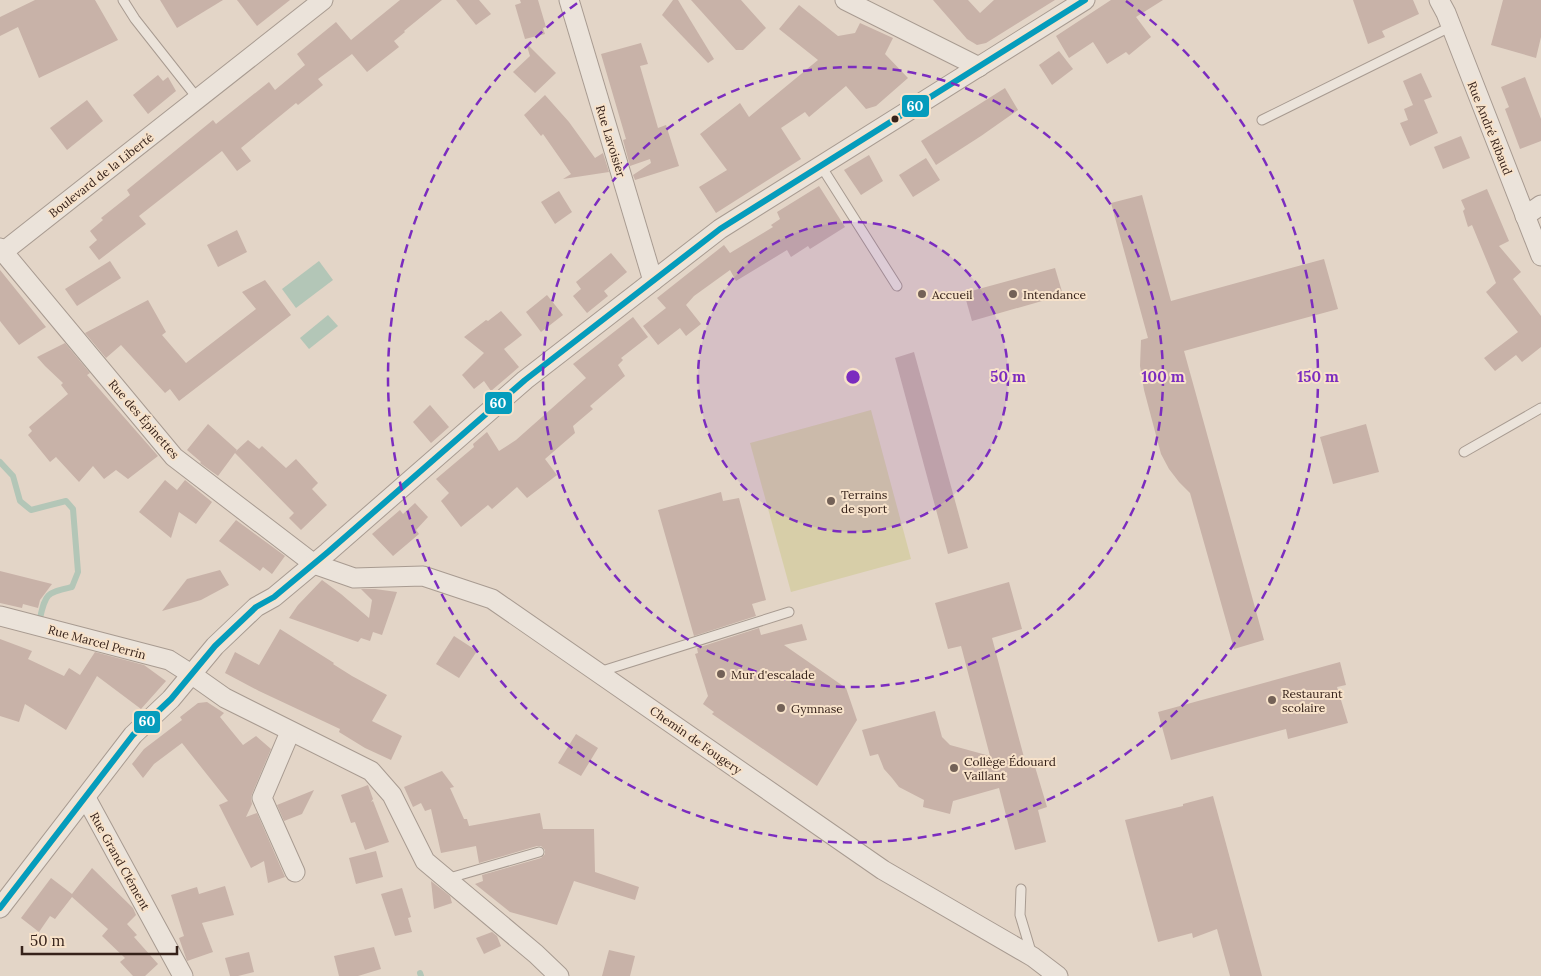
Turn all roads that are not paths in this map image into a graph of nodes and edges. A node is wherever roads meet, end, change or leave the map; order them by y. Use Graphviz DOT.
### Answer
graph roads {
  1 [pos="123,0"];
  2 [pos="323,0"];
  3 [pos="569,0"];
  4 [pos="844,0"];
  5 [pos="1085,0"];
  6 [pos="1439,0"];
  7 [pos="1450,27"];
  8 [pos="978,67"];
  9 [pos="198,99"];
  10 [pos="1262,120"];
  11 [pos="821,166"];
  12 [pos="1541,204"];
  13 [pos="1525,216"];
  14 [pos="2,250"];
  15 [pos="1541,256"];
  16 [pos="653,281"];
  17 [pos="897,286"];
  18 [pos="1541,408"];
  19 [pos="1464,452"];
  20 [pos="314,564"];
  21 [pos="789,612"];
  22 [pos="0,616"];
  23 [pos="598,672"];
  24 [pos="191,674"];
  25 [pos="290,732"];
  26 [pos="86,798"];
  27 [pos="539,852"];
  28 [pos="295,872"];
  29 [pos="446,879"];
  30 [pos="1021,889"];
  31 [pos="0,908"];
  32 [pos="1033,957"];
  33 [pos="183,976"];
  34 [pos="559,976"];
  35 [pos="1058,976"];
  1 -- 9 [label="lane"];
  2 -- 9 [label="street, Boulevard de la Liberté"];
  3 -- 16 [label="street, Rue Lavoisier"];
  4 -- 8 [label="street"];
  5 -- 8 [label="street"];
  6 -- 7 [label="street, Rue André Ribaud"];
  7 -- 10 [label="lane"];
  7 -- 13 [label="street, Rue André Ribaud"];
  8 -- 11 [label="street"];
  9 -- 14 [label="street, Boulevard de la Liberté"];
  11 -- 16 [label="street"];
  11 -- 17 [label="lane"];
  12 -- 13 [label="street"];
  13 -- 15 [label="street, Rue André Ribaud"];
  14 -- 20 [label="street, Rue des Épinettes"];
  16 -- 20 [label="street"];
  18 -- 19 [label="lane"];
  20 -- 23 [label="street, Chemin de Fougery"];
  20 -- 24 [label="street"];
  21 -- 23 [label="lane"];
  22 -- 24 [label="street, Rue Marcel Perrin"];
  23 -- 32 [label="street, Chemin de Fougery"];
  24 -- 25 [label="street, Rue Marcel Perrin"];
  24 -- 26 [label="street"];
  25 -- 28 [label="street"];
  25 -- 29 [label="street, Rue Marcel Perrin"];
  26 -- 31 [label="street"];
  26 -- 33 [label="street, Rue Grand Clément"];
  27 -- 29 [label="lane"];
  29 -- 34 [label="street, Rue Marcel Perrin"];
  30 -- 32 [label="lane"];
  32 -- 35 [label="street, Chemin de Fougery"];
}
